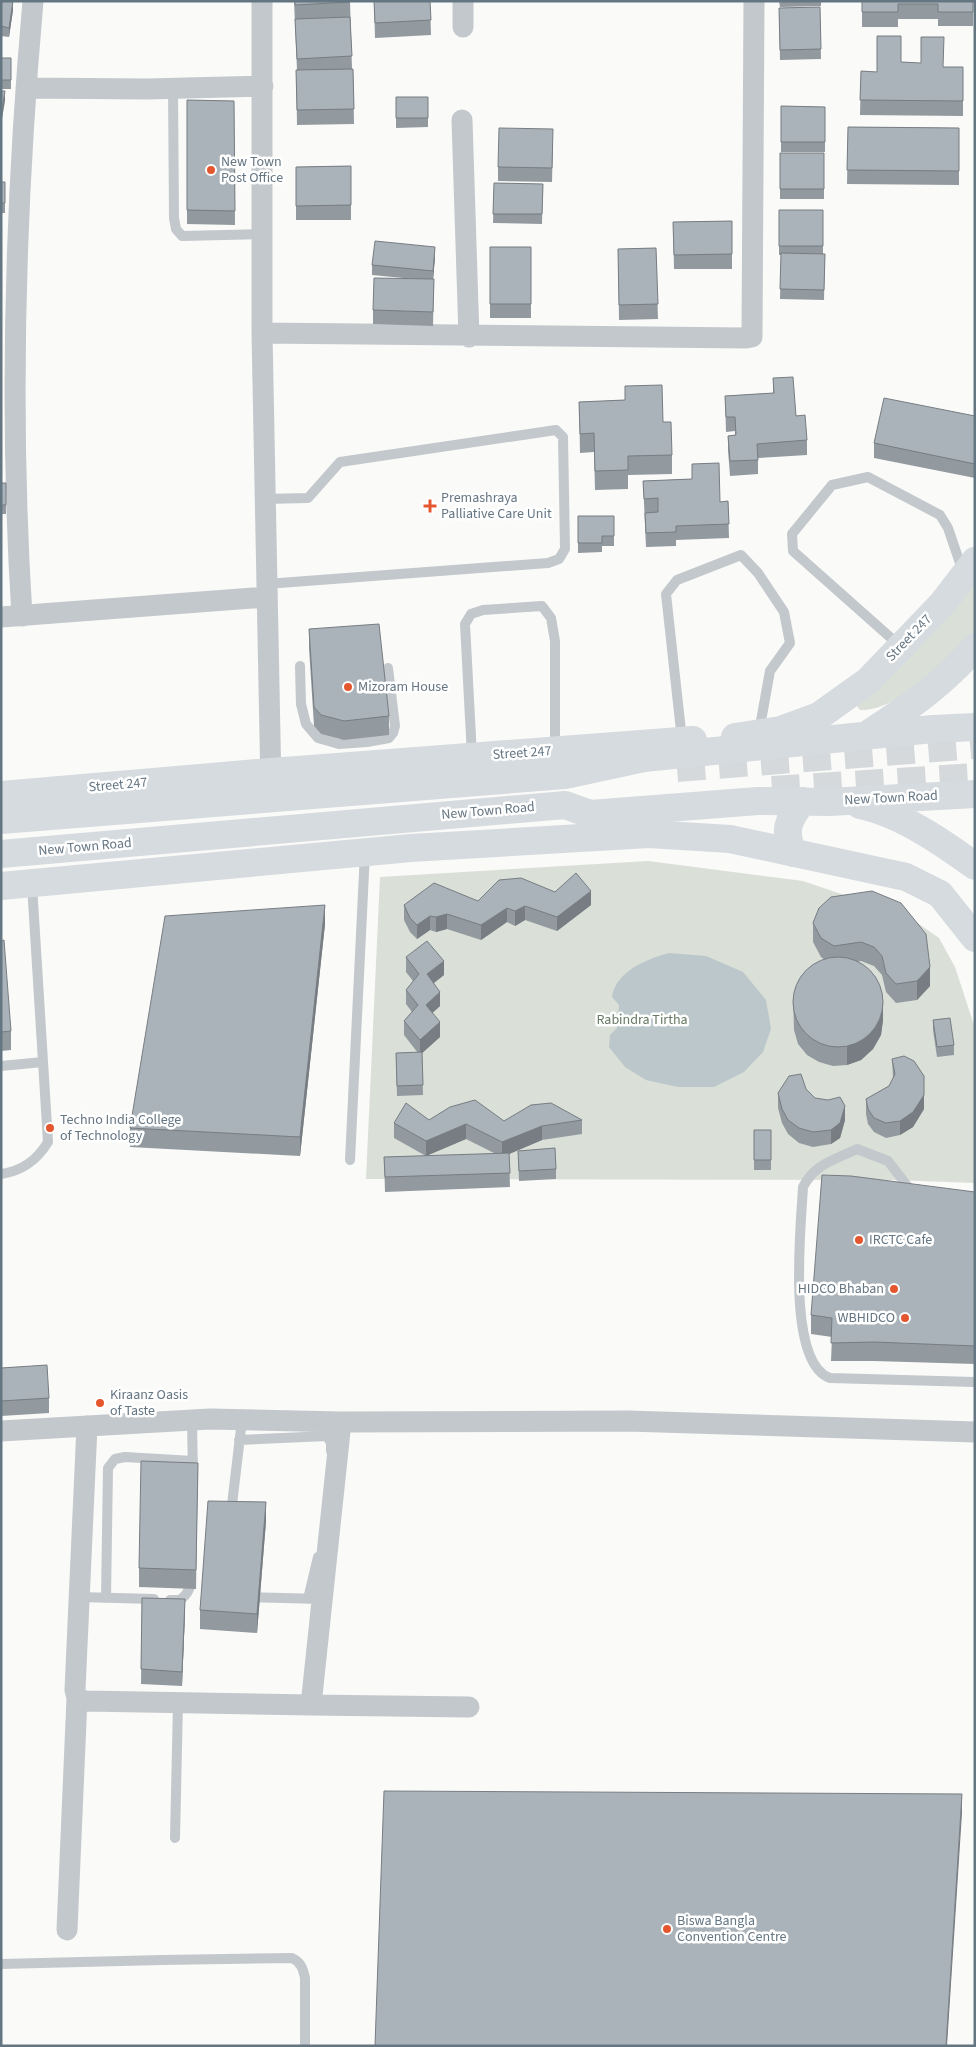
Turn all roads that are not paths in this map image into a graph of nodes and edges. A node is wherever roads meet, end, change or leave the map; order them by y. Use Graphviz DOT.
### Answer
graph roads {
  1 [pos="33,1"];
  2 [pos="262,1"];
  3 [pos="463,1"];
  4 [pos="754,1"];
  5 [pos="463,27"];
  6 [pos="263,86"];
  7 [pos="26,88"];
  8 [pos="173,88"];
  9 [pos="462,120"];
  10 [pos="263,234"];
  11 [pos="262,333"];
  12 [pos="469,337"];
  13 [pos="264,498"];
  14 [pos="969,568"];
  15 [pos="266,590"];
  16 [pos="22,616"];
  17 [pos="1,617"];
  18 [pos="901,647"];
  19 [pos="975,647"];
  20 [pos="300,666"];
  21 [pos="388,668"];
  22 [pos="975,727"];
  23 [pos="759,734"];
  24 [pos="866,736"];
  25 [pos="682,741"];
  26 [pos="368,754"];
  27 [pos="472,757"];
  28 [pos="560,763"];
  29 [pos="633,771"];
  30 [pos="271,785"];
  31 [pos="975,794"];
  32 [pos="1,795"];
  33 [pos="635,800"];
  34 [pos="816,802"];
  35 [pos="565,805"];
  36 [pos="1,820"];
  37 [pos="365,851"];
  38 [pos="793,853"];
  39 [pos="1,854"];
  40 [pos="975,866"];
  41 [pos="32,884"];
  42 [pos="1,886"];
  43 [pos="975,938"];
  44 [pos="43,1062"];
  45 [pos="1,1066"];
  46 [pos="350,1160"];
  47 [pos="1,1174"];
  48 [pos="918,1195"];
  49 [pos="975,1382"];
  50 [pos="192,1420"];
  51 [pos="341,1422"];
  52 [pos="87,1426"];
  53 [pos="1,1430"];
  54 [pos="241,1430"];
  55 [pos="975,1432"];
  56 [pos="193,1461"];
  57 [pos="96,1482"];
  58 [pos="193,1490"];
  59 [pos="230,1528"];
  60 [pos="191,1566"];
  61 [pos="235,1593"];
  62 [pos="79,1597"];
  63 [pos="106,1598"];
  64 [pos="315,1599"];
  65 [pos="77,1698"];
  66 [pos="178,1703"];
  67 [pos="311,1705"];
  68 [pos="469,1707"];
  69 [pos="175,1838"];
  70 [pos="67,1930"];
  71 [pos="1,1964"];
  72 [pos="305,2046"];
  1 -- 7 [label="street"];
  2 -- 6 [label="street"];
  3 -- 5 [label="street"];
  4 -- 12 [label="street"];
  6 -- 8 [label="street"];
  6 -- 10 [label="street"];
  7 -- 8 [label="street"];
  7 -- 16 [label="street"];
  8 -- 10 [label="lane"];
  9 -- 12 [label="street"];
  10 -- 11 [label="street"];
  11 -- 12 [label="street"];
  11 -- 13 [label="street"];
  13 -- 15 [label="street"];
  13 -- 15 [label="lane"];
  14 -- 18 [label="main road, Street 247"];
  14 -- 18 [label="lane"];
  15 -- 16 [label="street"];
  15 -- 30 [label="street"];
  16 -- 17 [label="street"];
  18 -- 23 [label="main road, Street 247"];
  19 -- 24 [label="main road"];
  20 -- 26 [label="lane"];
  21 -- 26 [label="lane"];
  22 -- 24 [label="main road"];
  23 -- 25 [label="main road, Street 247"];
  23 -- 25 [label="lane"];
  24 -- 28 [label="main road"];
  25 -- 28 [label="main road, Street 247"];
  26 -- 27 [label="main road, Street 247"];
  26 -- 30 [label="main road, Street 247"];
  27 -- 28 [label="main road, Street 247"];
  27 -- 28 [label="lane"];
  28 -- 29 [label="main road"];
  28 -- 30 [label="main road"];
  30 -- 32 [label="main road, Street 247"];
  30 -- 36 [label="main road"];
  31 -- 34 [label="main road, New Town Road"];
  33 -- 35 [label="main road"];
  34 -- 35 [label="main road, New Town Road"];
  34 -- 38 [label="main road"];
  34 -- 40 [label="main road"];
  35 -- 39 [label="main road, New Town Road"];
  37 -- 38 [label="main road"];
  37 -- 41 [label="main road"];
  37 -- 46 [label="lane"];
  38 -- 43 [label="main road"];
  41 -- 42 [label="main road"];
  41 -- 44 [label="lane"];
  44 -- 45 [label="lane"];
  44 -- 47 [label="lane"];
  48 -- 49 [label="lane"];
  50 -- 52 [label="street"];
  50 -- 54 [label="street"];
  50 -- 56 [label="lane"];
  51 -- 54 [label="street"];
  51 -- 55 [label="street"];
  51 -- 64 [label="street"];
  52 -- 53 [label="street"];
  52 -- 57 [label="street"];
  54 -- 59 [label="lane"];
  54 -- 64 [label="lane"];
  56 -- 57 [label="lane"];
  56 -- 58 [label="lane"];
  57 -- 62 [label="street"];
  57 -- 63 [label="lane"];
  60 -- 63 [label="lane"];
  61 -- 64 [label="lane"];
  62 -- 63 [label="lane"];
  62 -- 65 [label="street"];
  64 -- 67 [label="street"];
  65 -- 66 [label="street"];
  65 -- 70 [label="street"];
  66 -- 67 [label="street"];
  66 -- 69 [label="lane"];
  67 -- 68 [label="street"];
  71 -- 72 [label="lane"];
}
